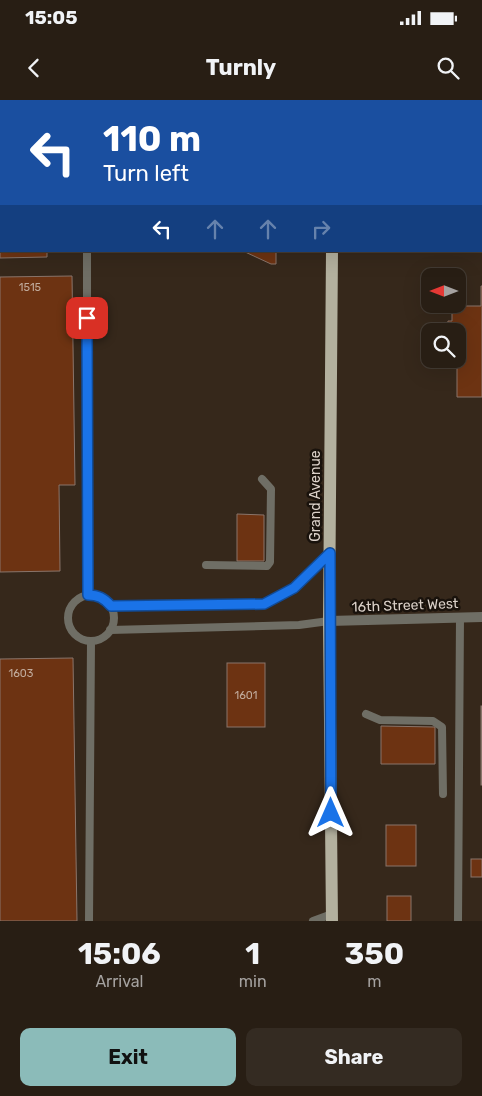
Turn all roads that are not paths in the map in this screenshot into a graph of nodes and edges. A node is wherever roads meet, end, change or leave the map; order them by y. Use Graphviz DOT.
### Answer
graph roads {
  1 [pos="87,252"];
  2 [pos="332,252"];
  3 [pos="262,478"];
  4 [pos="330,553"];
  5 [pos="206,565"];
  6 [pos="88,595"];
  7 [pos="111,606"];
  8 [pos="460,617"];
  9 [pos="482,617"];
  10 [pos="329,621"];
  11 [pos="110,630"];
  12 [pos="91,640"];
  13 [pos="366,714"];
  14 [pos="443,794"];
  15 [pos="332,918"];
  16 [pos="89,921"];
  17 [pos="313,921"];
  18 [pos="458,921"];
  1 -- 6 [label="lane"];
  2 -- 4 [label="main road, Grand Avenue"];
  3 -- 5 [label="lane"];
  4 -- 7 [label="lane"];
  4 -- 10 [label="main road, Grand Avenue"];
  6 -- 7 [label="lane"];
  6 -- 12 [label="lane"];
  7 -- 11 [label="lane"];
  8 -- 9 [label="street, 16th Street West"];
  8 -- 10 [label="street, 16th Street West"];
  8 -- 18 [label="lane"];
  10 -- 11 [label="lane"];
  10 -- 15 [label="main road, Grand Avenue"];
  11 -- 12 [label="lane"];
  12 -- 16 [label="lane"];
  13 -- 14 [label="lane"];
  15 -- 17 [label="lane"];
}
